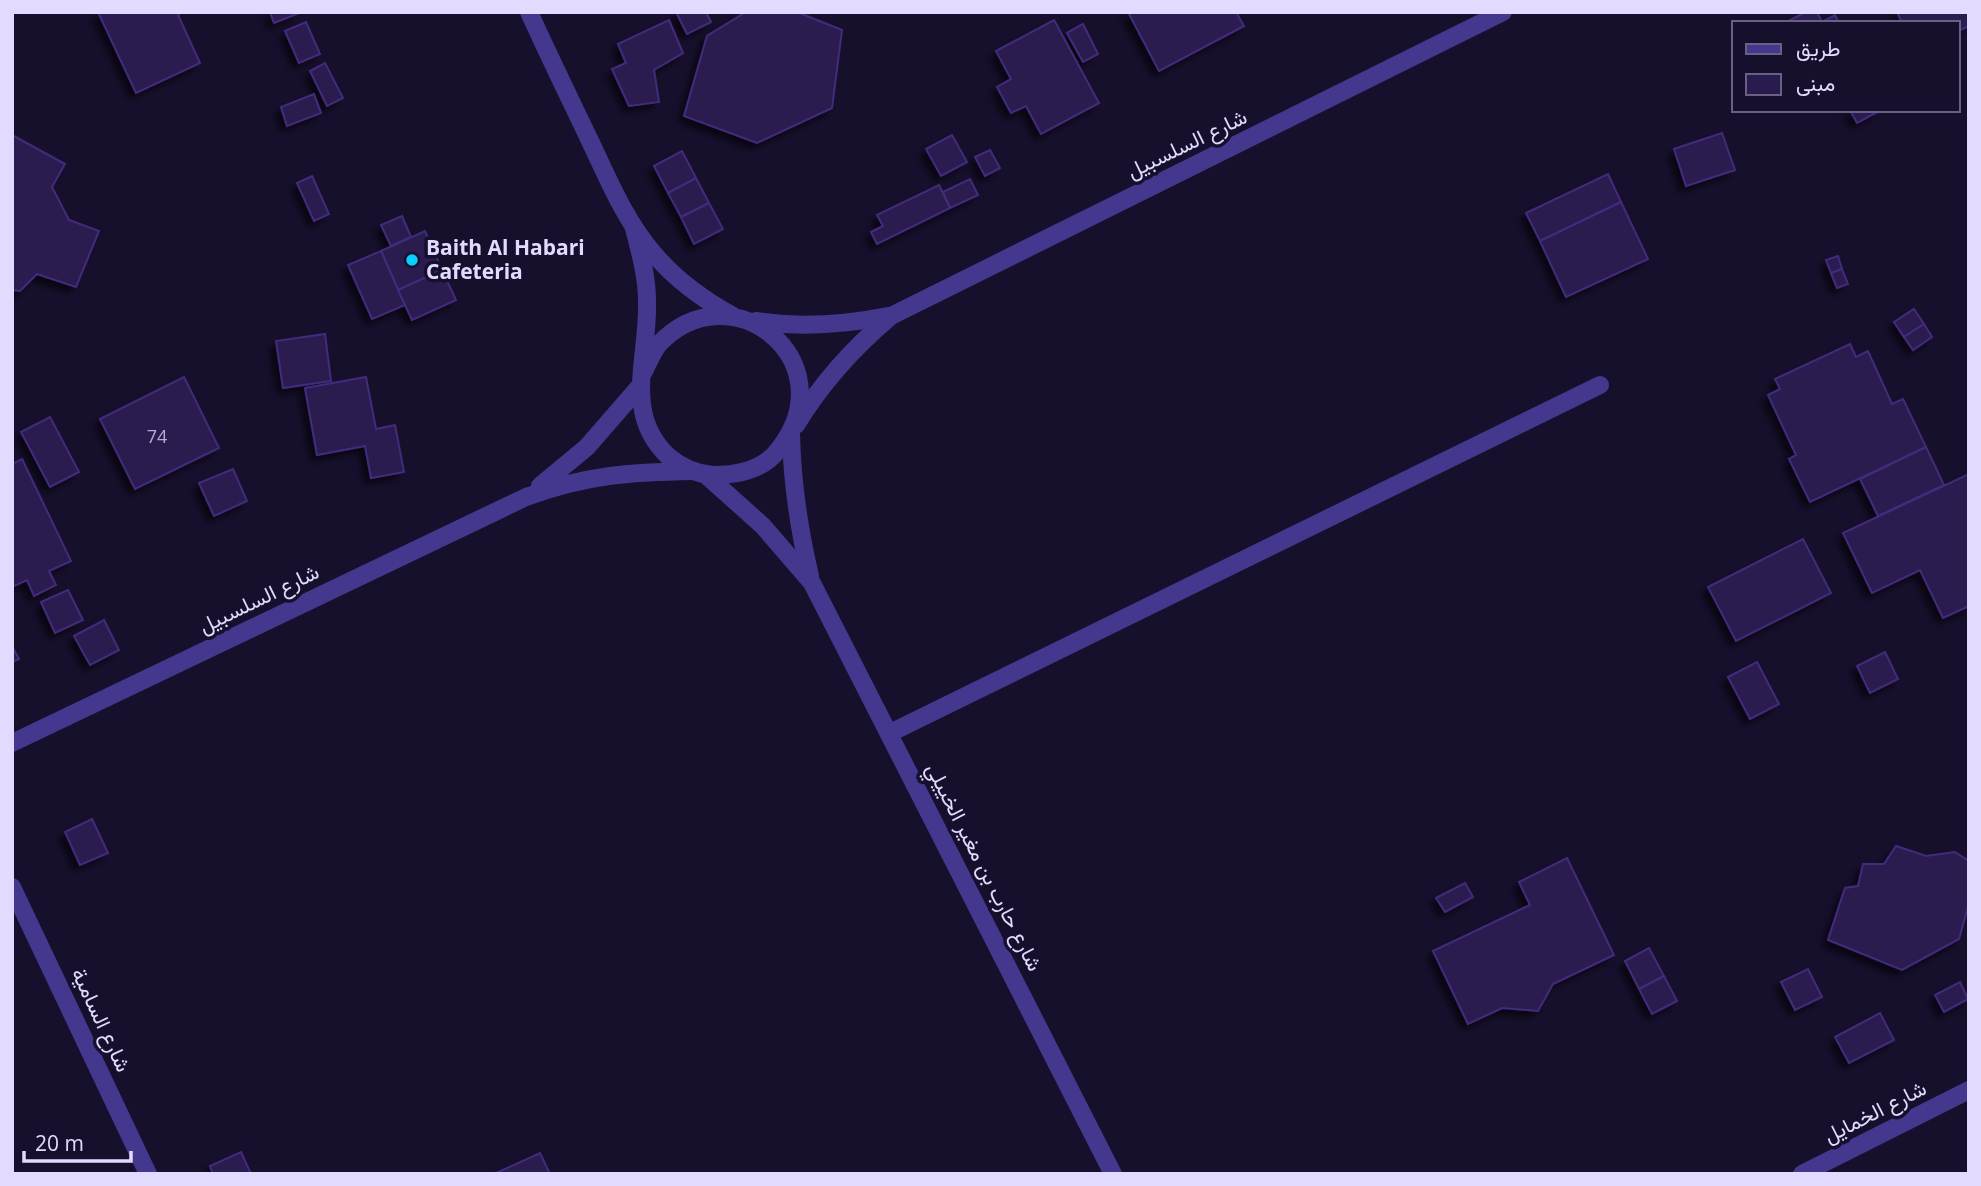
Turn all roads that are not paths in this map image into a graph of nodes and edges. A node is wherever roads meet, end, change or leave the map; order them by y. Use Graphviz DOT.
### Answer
graph roads {
  1 [pos="529,12"];
  2 [pos="1503,12"];
  3 [pos="634,228"];
  4 [pos="891,316"];
  5 [pos="740,318"];
  6 [pos="642,380"];
  7 [pos="1600,385"];
  8 [pos="793,429"];
  9 [pos="700,473"];
  10 [pos="526,497"];
  11 [pos="812,583"];
  12 [pos="890,733"];
  13 [pos="12,743"];
  14 [pos="12,887"];
  15 [pos="1969,1090"];
  16 [pos="148,1174"];
  17 [pos="1113,1174"];
  18 [pos="1802,1174"];
  1 -- 3 [label="street"];
  2 -- 4 [label="street, شارع السلسبيل"];
  3 -- 5 [label="street"];
  3 -- 6 [label="street"];
  4 -- 5 [label="street, شارع السلسبيل"];
  4 -- 8 [label="street, شارع السلسبيل"];
  5 -- 6 [label="street"];
  5 -- 8 [label="street"];
  6 -- 9 [label="street"];
  6 -- 10 [label="street, شارع السلسبيل"];
  7 -- 12 [label="street"];
  8 -- 9 [label="street"];
  8 -- 11 [label="street, شارع حارب بن مغير الخييلي"];
  9 -- 10 [label="street, شارع السلسبيل"];
  9 -- 11 [label="street, شارع حارب بن مغير الخييلي"];
  10 -- 13 [label="street, شارع السلسبيل"];
  11 -- 12 [label="street, شارع حارب بن مغير الخييلي"];
  12 -- 17 [label="street, شارع حارب بن مغير الخييلي"];
  14 -- 16 [label="street, شارع السامية"];
  15 -- 18 [label="street, شارع الخمايل"];
}
